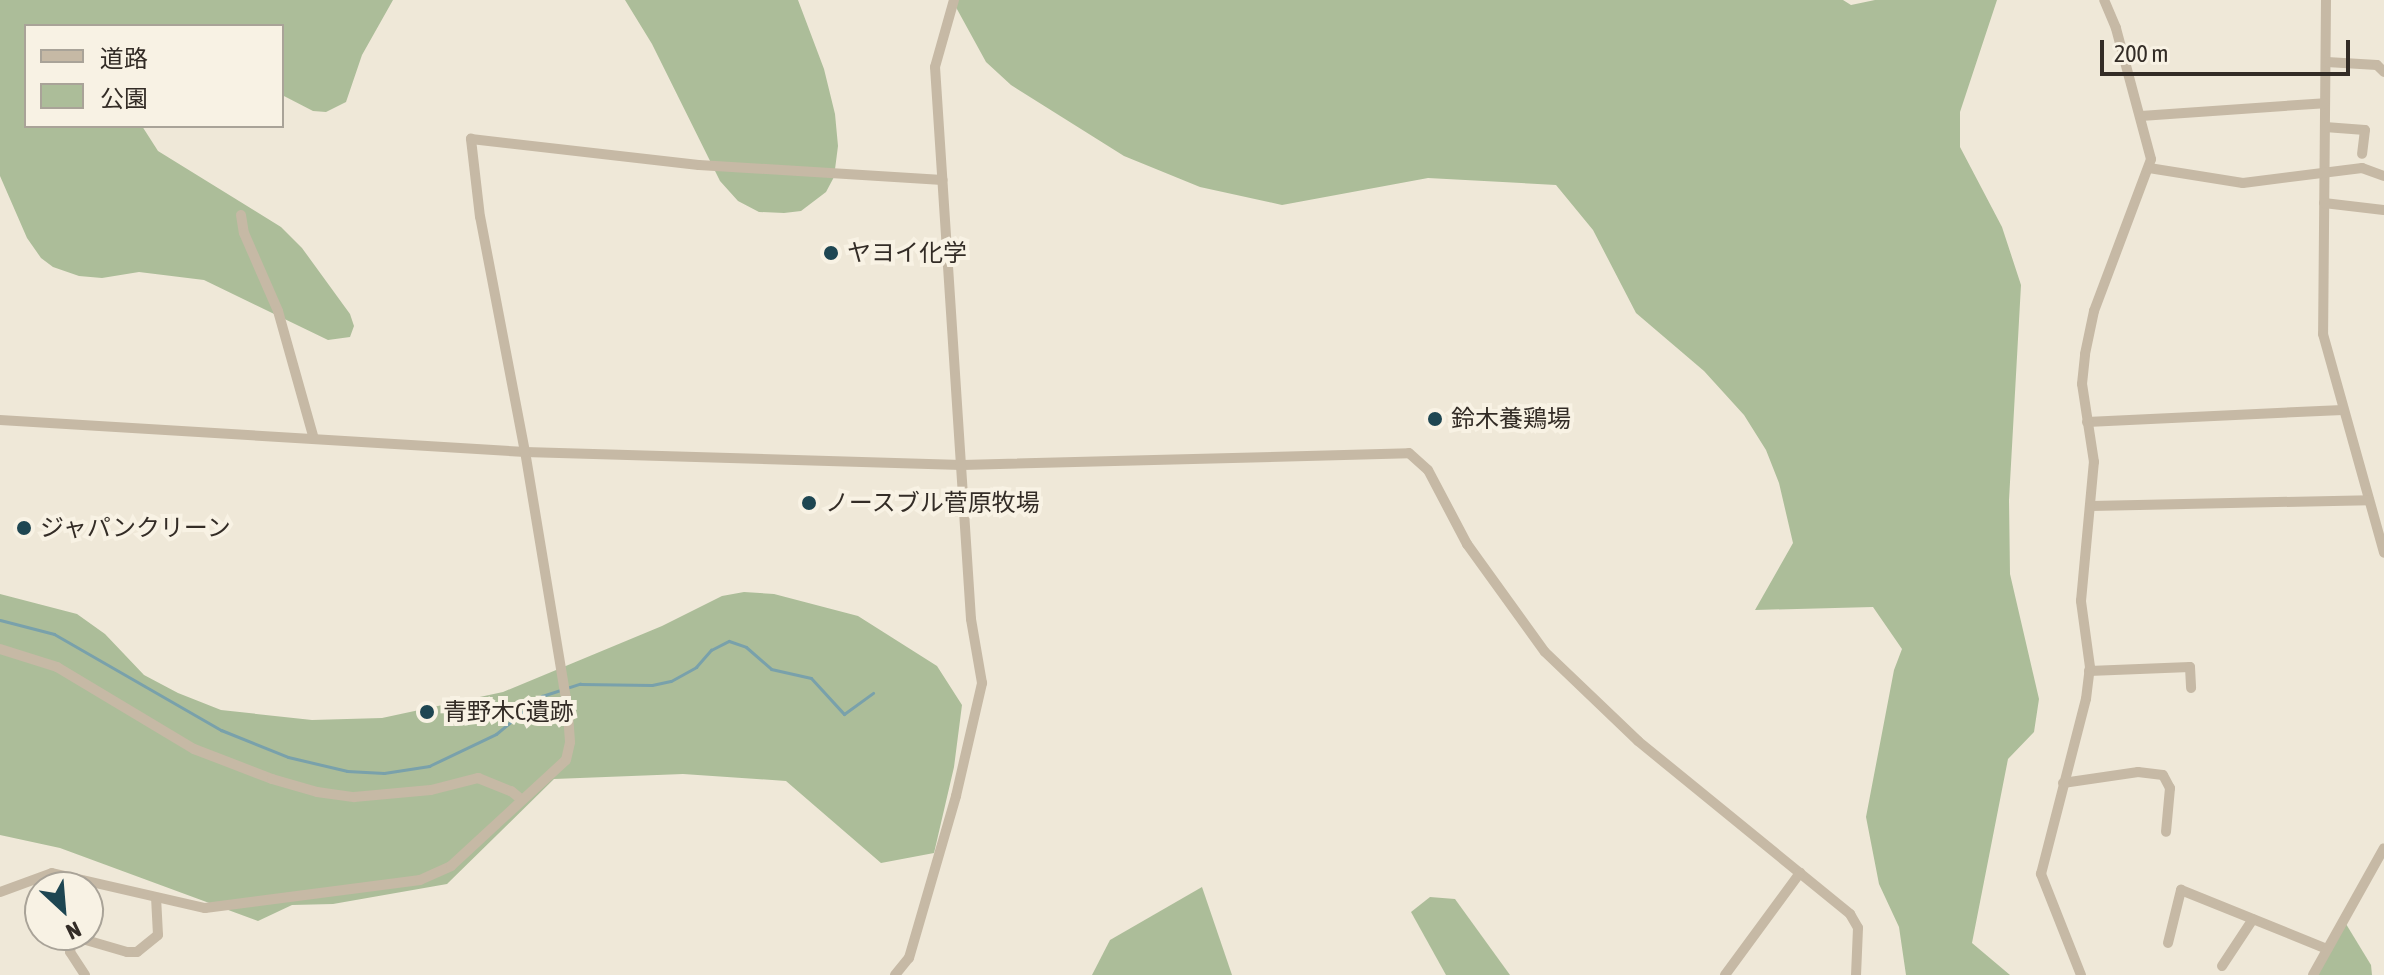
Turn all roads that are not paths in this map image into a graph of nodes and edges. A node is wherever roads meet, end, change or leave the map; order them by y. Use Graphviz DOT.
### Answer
graph roads {
  1 [pos="954,0"];
  2 [pos="2104,0"];
  3 [pos="2326,0"];
  4 [pos="2327,62"];
  5 [pos="2384,72"];
  6 [pos="2325,103"];
  7 [pos="2141,116"];
  8 [pos="2325,127"];
  9 [pos="2362,154"];
  10 [pos="2149,168"];
  11 [pos="2324,174"];
  12 [pos="2384,176"];
  13 [pos="943,180"];
  14 [pos="2324,203"];
  15 [pos="2384,210"];
  16 [pos="241,215"];
  17 [pos="2343,410"];
  18 [pos="0,420"];
  19 [pos="2087,422"];
  20 [pos="314,439"];
  21 [pos="525,452"];
  22 [pos="962,465"];
  23 [pos="2369,500"];
  24 [pos="2091,506"];
  25 [pos="2384,553"];
  26 [pos="0,649"];
  27 [pos="2089,671"];
  28 [pos="2191,688"];
  29 [pos="2063,783"];
  30 [pos="522,800"];
  31 [pos="2166,832"];
  32 [pos="2384,848"];
  33 [pos="1800,873"];
  34 [pos="0,892"];
  35 [pos="156,898"];
  36 [pos="2253,919"];
  37 [pos="2168,943"];
  38 [pos="2327,949"];
  39 [pos="2222,966"];
  40 [pos="85,975"];
  41 [pos="895,975"];
  42 [pos="1725,975"];
  43 [pos="1856,975"];
  44 [pos="2081,975"];
  45 [pos="2313,975"];
  1 -- 13 [label="street"];
  2 -- 7 [label="street"];
  3 -- 4 [label="street"];
  4 -- 5 [label="street"];
  4 -- 6 [label="street"];
  6 -- 7 [label="street"];
  6 -- 8 [label="street"];
  7 -- 10 [label="street"];
  8 -- 9 [label="street"];
  8 -- 11 [label="street"];
  10 -- 11 [label="street"];
  10 -- 19 [label="street"];
  11 -- 12 [label="street"];
  11 -- 14 [label="street"];
  13 -- 21 [label="street"];
  13 -- 22 [label="street"];
  14 -- 15 [label="street"];
  14 -- 17 [label="street"];
  16 -- 20 [label="street"];
  17 -- 19 [label="street"];
  17 -- 23 [label="street"];
  18 -- 20 [label="street"];
  19 -- 24 [label="street"];
  20 -- 21 [label="street"];
  21 -- 22 [label="street"];
  21 -- 30 [label="street"];
  22 -- 33 [label="street"];
  22 -- 41 [label="street"];
  23 -- 24 [label="street"];
  23 -- 25 [label="street"];
  24 -- 27 [label="street"];
  26 -- 30 [label="street"];
  27 -- 28 [label="street"];
  27 -- 29 [label="street"];
  29 -- 31 [label="street"];
  29 -- 44 [label="street"];
  30 -- 35 [label="street"];
  32 -- 38 [label="street"];
  33 -- 42 [label="street"];
  33 -- 43 [label="street"];
  34 -- 35 [label="street"];
  35 -- 40 [label="street"];
  36 -- 37 [label="street"];
  36 -- 38 [label="street"];
  36 -- 39 [label="street"];
  38 -- 45 [label="street"];
}
